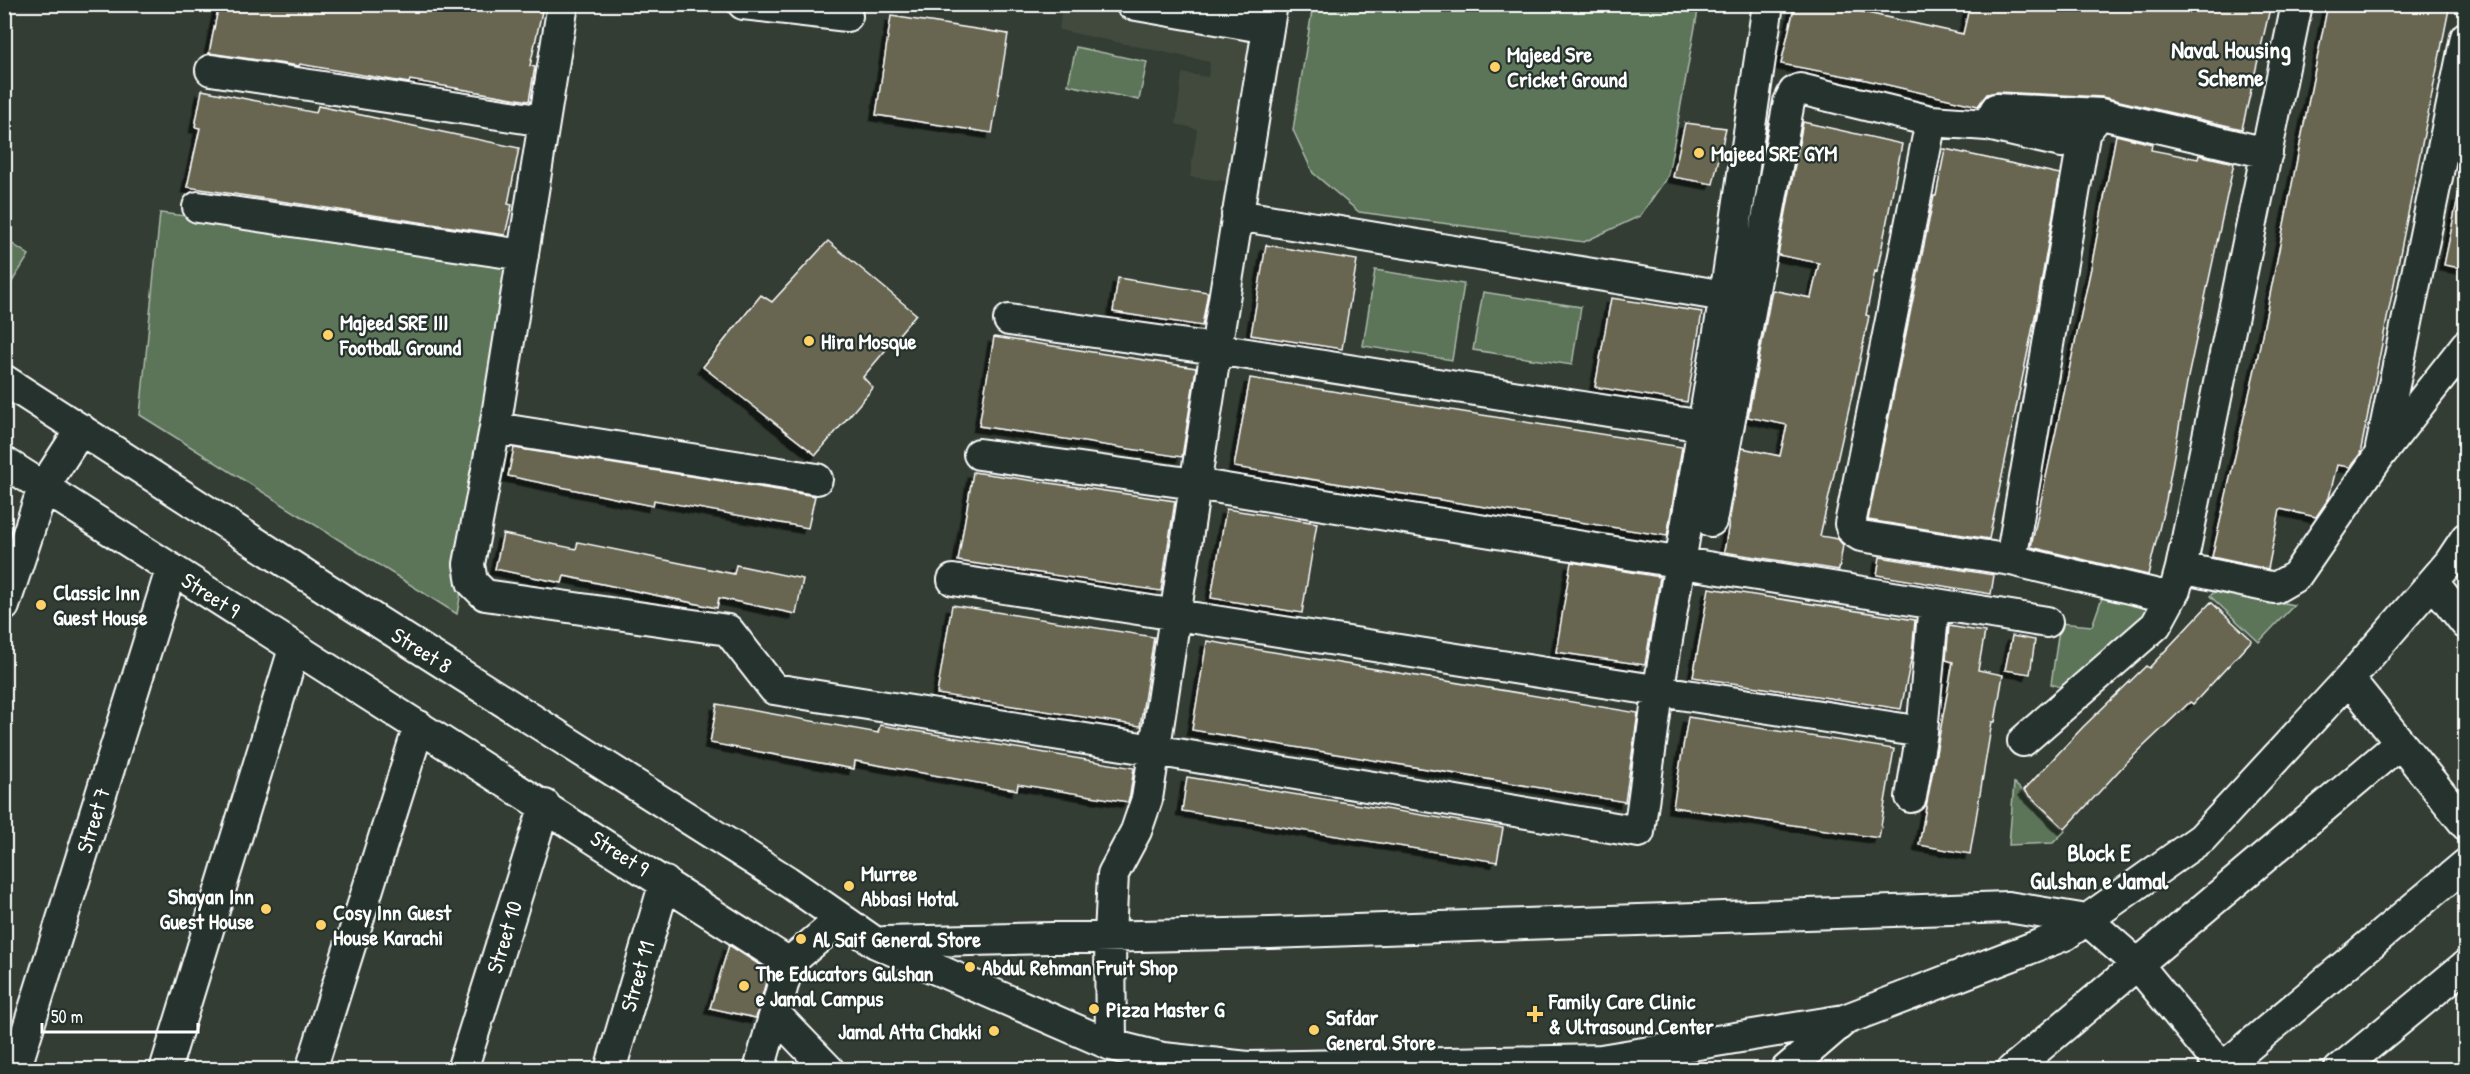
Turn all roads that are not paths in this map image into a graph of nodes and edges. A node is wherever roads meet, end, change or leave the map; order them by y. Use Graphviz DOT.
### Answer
graph roads {
  1 [pos="563,4"];
  2 [pos="743,4"];
  3 [pos="1131,4"];
  4 [pos="1768,4"];
  5 [pos="2297,4"];
  6 [pos="847,16"];
  7 [pos="1270,16"];
  8 [pos="2466,37"];
  9 [pos="212,70"];
  10 [pos="544,122"];
  11 [pos="1931,122"];
  12 [pos="2092,124"];
  13 [pos="2267,153"];
  14 [pos="198,207"];
  15 [pos="1237,215"];
  16 [pos="523,255"];
  17 [pos="1725,296"];
  18 [pos="1009,320"];
  19 [pos="2466,345"];
  20 [pos="1216,349"];
  21 [pos="4,380"];
  22 [pos="1703,426"];
  23 [pos="495,428"];
  24 [pos="81,429"];
  25 [pos="979,453"];
  26 [pos="2379,456"];
  27 [pos="4,462"];
  28 [pos="817,479"];
  29 [pos="1195,484"];
  30 [pos="43,488"];
  31 [pos="1711,521"];
  32 [pos="2466,538"];
  33 [pos="2011,560"];
  34 [pos="1680,562"];
  35 [pos="171,570"];
  36 [pos="2178,579"];
  37 [pos="953,580"];
  38 [pos="2433,582"];
  39 [pos="1934,604"];
  40 [pos="4,606"];
  41 [pos="1175,617"];
  42 [pos="2047,622"];
  43 [pos="2466,624"];
  44 [pos="294,649"];
  45 [pos="2349,679"];
  46 [pos="1658,693"];
  47 [pos="419,726"];
  48 [pos="1922,732"];
  49 [pos="2023,741"];
  50 [pos="2400,743"];
  51 [pos="1154,750"];
  52 [pos="1911,797"];
  53 [pos="545,805"];
  54 [pos="2466,825"];
  55 [pos="2466,864"];
  56 [pos="665,882"];
  57 [pos="841,919"];
  58 [pos="2087,920"];
  59 [pos="1110,935"];
  60 [pos="876,943"];
  61 [pos="789,963"];
  62 [pos="2137,964"];
  63 [pos="2466,965"];
  64 [pos="775,1014"];
  65 [pos="1844,1020"];
  66 [pos="1111,1045"];
  67 [pos="1599,1066"];
  68 [pos="1248,1068"];
  69 [pos="1343,1068"];
  70 [pos="2222,1069"];
  71 [pos="15,1070"];
  72 [pos="165,1070"];
  73 [pos="310,1070"];
  74 [pos="462,1070"];
  75 [pos="610,1070"];
  76 [pos="759,1070"];
  77 [pos="829,1070"];
  78 [pos="1786,1070"];
  79 [pos="2012,1070"];
  80 [pos="2339,1070"];
  1 -- 10 [label="street"];
  2 -- 6 [label="street"];
  3 -- 7 [label="street"];
  4 -- 17 [label="street"];
  5 -- 13 [label="street"];
  7 -- 15 [label="street"];
  8 -- 26 [label="street"];
  9 -- 10 [label="street"];
  10 -- 16 [label="street"];
  11 -- 12 [label="street"];
  11 -- 31 [label="street"];
  11 -- 33 [label="street"];
  12 -- 13 [label="street"];
  12 -- 33 [label="street"];
  13 -- 36 [label="street"];
  14 -- 16 [label="street"];
  15 -- 17 [label="street"];
  15 -- 20 [label="street"];
  16 -- 23 [label="street"];
  17 -- 22 [label="street"];
  18 -- 20 [label="street"];
  19 -- 26 [label="street"];
  20 -- 22 [label="street"];
  20 -- 29 [label="street"];
  21 -- 24 [label="street, Street 8"];
  22 -- 34 [label="street"];
  23 -- 28 [label="street"];
  23 -- 51 [label="street"];
  24 -- 30 [label="street"];
  24 -- 57 [label="street, Street 8"];
  25 -- 29 [label="street"];
  26 -- 36 [label="street"];
  27 -- 30 [label="street, Street 9"];
  29 -- 34 [label="street"];
  29 -- 41 [label="street"];
  30 -- 35 [label="street, Street 9"];
  30 -- 40 [label="street"];
  32 -- 38 [label="street"];
  33 -- 36 [label="street"];
  34 -- 39 [label="street"];
  34 -- 46 [label="street"];
  35 -- 44 [label="street, Street 9"];
  35 -- 71 [label="street, Street 7"];
  36 -- 49 [label="street"];
  37 -- 41 [label="street"];
  38 -- 43 [label="street"];
  38 -- 45 [label="street"];
  39 -- 42 [label="street"];
  39 -- 48 [label="street"];
  41 -- 46 [label="street"];
  41 -- 51 [label="street"];
  44 -- 47 [label="street, Street 9"];
  44 -- 72 [label="street"];
  45 -- 50 [label="street"];
  45 -- 58 [label="street"];
  46 -- 48 [label="street"];
  46 -- 51 [label="street"];
  47 -- 53 [label="street, Street 9"];
  47 -- 73 [label="street"];
  48 -- 52 [label="street"];
  50 -- 54 [label="street"];
  50 -- 62 [label="street"];
  51 -- 59 [label="street"];
  53 -- 56 [label="street, Street 9"];
  53 -- 74 [label="street, Street 10"];
  55 -- 70 [label="street"];
  56 -- 61 [label="street, Street 9"];
  56 -- 75 [label="street, Street 11"];
  57 -- 60 [label="street, Street 8"];
  57 -- 61 [label="street"];
  58 -- 59 [label="street"];
  58 -- 62 [label="street"];
  58 -- 65 [label="street"];
  59 -- 60 [label="street"];
  59 -- 66 [label="street"];
  60 -- 66 [label="street, Street 8"];
  61 -- 64 [label="street"];
  62 -- 70 [label="street"];
  62 -- 79 [label="street"];
  63 -- 80 [label="street"];
  64 -- 76 [label="street"];
  64 -- 77 [label="street"];
  65 -- 67 [label="street, Street 8"];
  65 -- 78 [label="street"];
  66 -- 68 [label="street, Street 8"];
  67 -- 69 [label="street, Street 8"];
  68 -- 69 [label="street, Street 8"];
}
